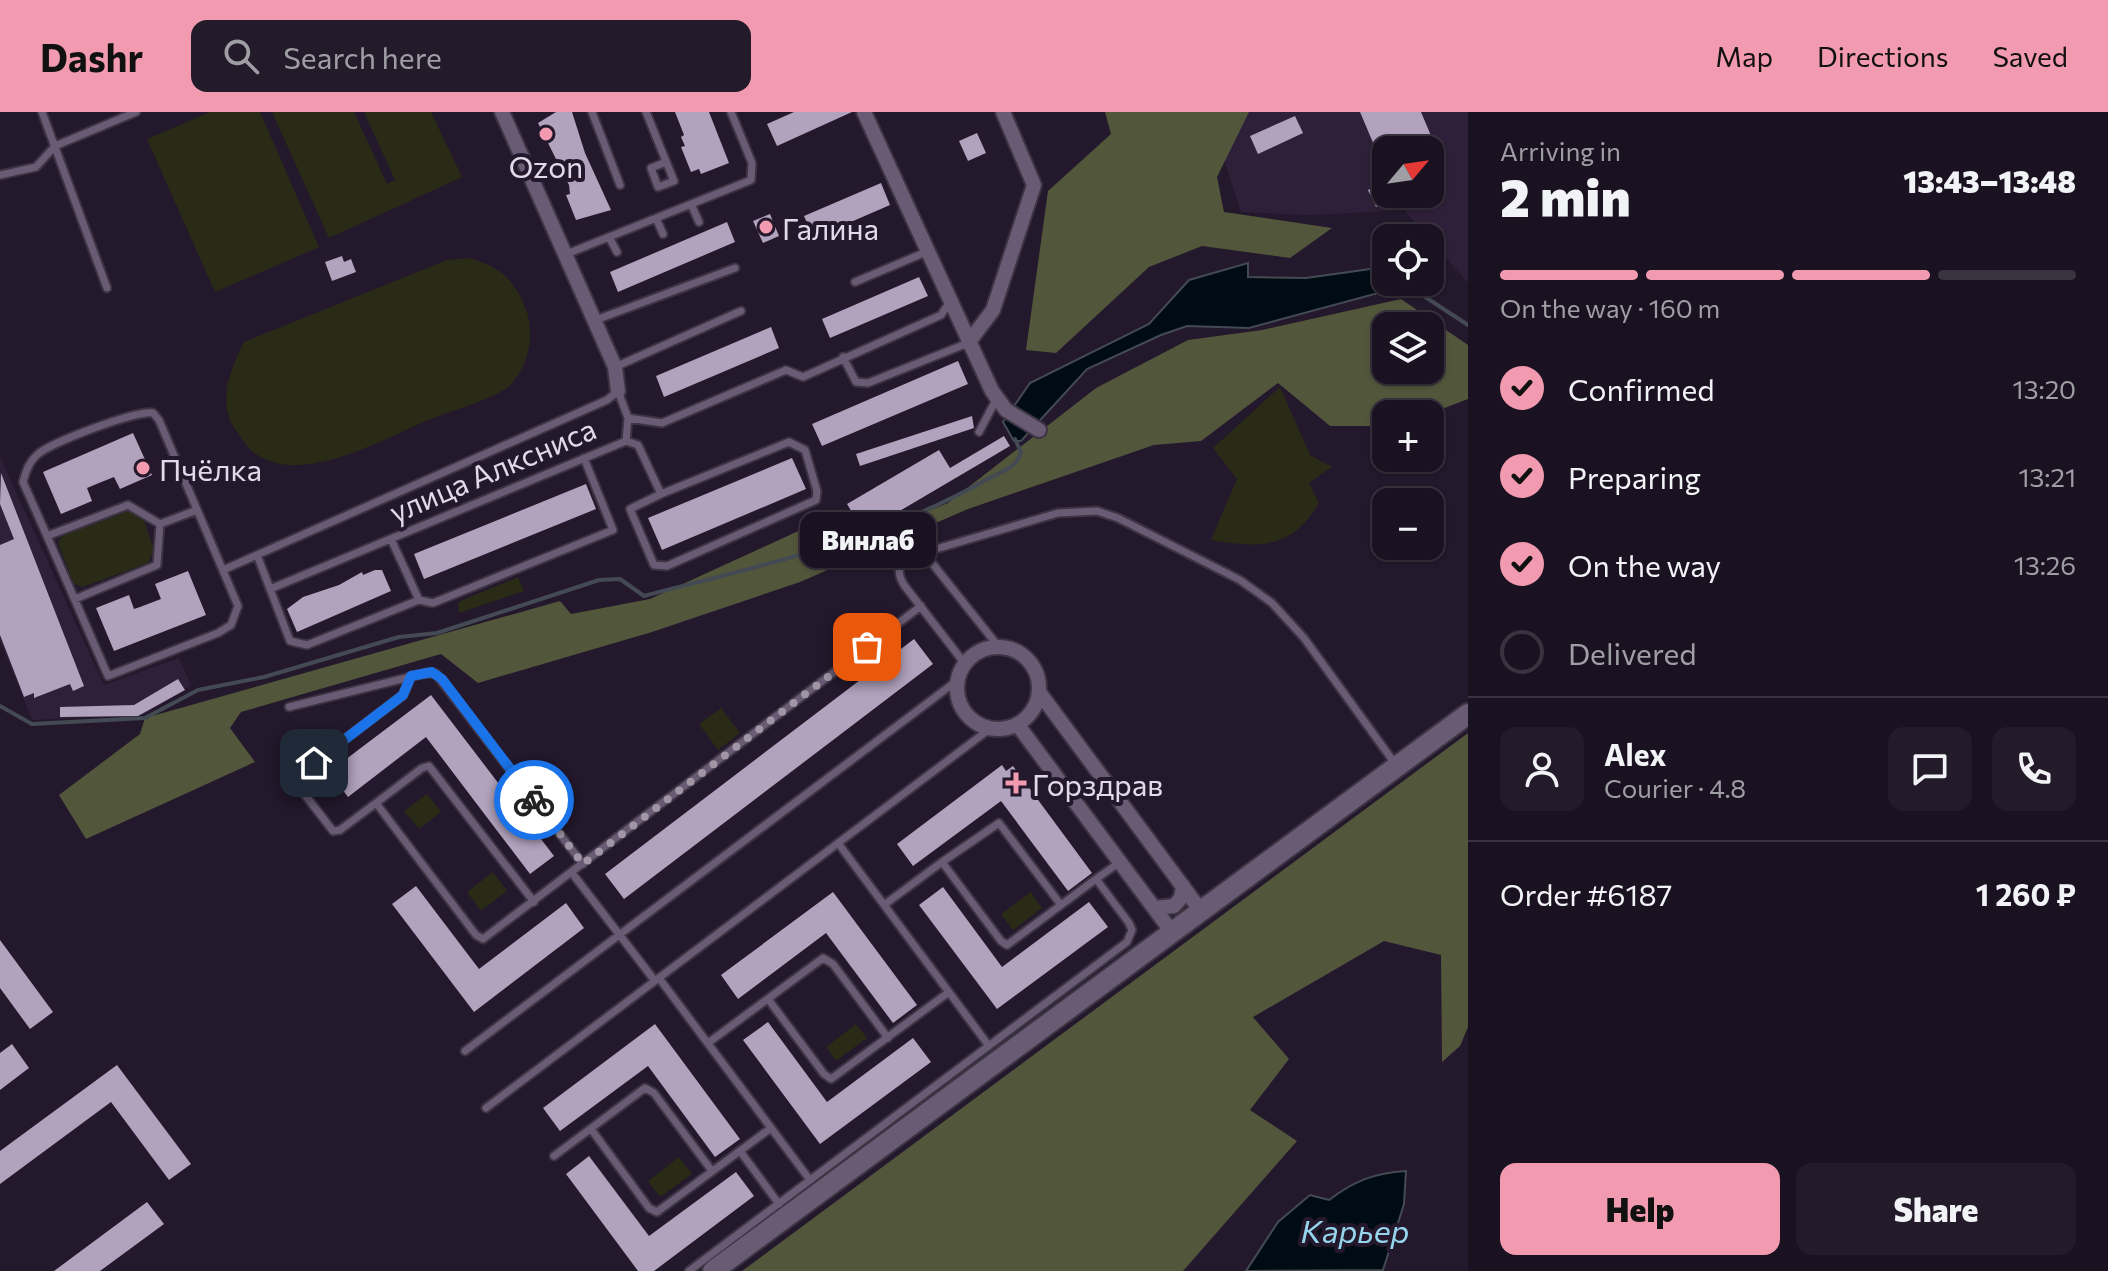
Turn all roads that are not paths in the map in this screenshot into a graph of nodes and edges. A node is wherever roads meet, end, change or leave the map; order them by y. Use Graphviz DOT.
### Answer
graph roads {
  1 [pos="42,112"];
  2 [pos="135,112"];
  3 [pos="503,112"];
  4 [pos="592,112"];
  5 [pos="646,112"];
  6 [pos="731,112"];
  7 [pos="864,112"];
  8 [pos="1003,112"];
  9 [pos="55,146"];
  10 [pos="666,162"];
  11 [pos="0,175"];
  12 [pos="620,185"];
  13 [pos="691,204"];
  14 [pos="656,218"];
  15 [pos="699,222"];
  16 [pos="663,234"];
  17 [pos="609,237"];
  18 [pos="617,252"];
  19 [pos="926,252"];
  20 [pos="563,255"];
  21 [pos="735,268"];
  22 [pos="855,282"];
  23 [pos="107,288"];
  24 [pos="949,303"];
  25 [pos="741,311"];
  26 [pos="593,321"];
  27 [pos="968,343"];
  28 [pos="843,357"];
  29 [pos="615,367"];
  30 [pos="618,391"];
  31 [pos="1001,404"];
  32 [pos="628,418"];
  33 [pos="1039,430"];
  34 [pos="979,432"];
  35 [pos="626,441"];
  36 [pos="584,458"];
  37 [pos="661,494"];
  38 [pos="197,510"];
  39 [pos="160,524"];
  40 [pos="47,536"];
  41 [pos="391,539"];
  42 [pos="924,553"];
  43 [pos="257,555"];
  44 [pos="223,570"];
  45 [pos="270,589"];
  46 [pos="75,599"];
  47 [pos="419,600"];
  48 [pos="921,606"];
  49 [pos="998,646"];
  50 [pos="965,664"];
  51 [pos="411,676"];
  52 [pos="958,680"];
  53 [pos="1039,692"];
  54 [pos="289,707"];
  55 [pos="1468,714"];
  56 [pos="1017,724"];
  57 [pos="991,728"];
  58 [pos="1397,766"];
  59 [pos="376,803"];
  60 [pos="838,843"];
  61 [pos="942,862"];
  62 [pos="1120,862"];
  63 [pos="583,864"];
  64 [pos="572,873"];
  65 [pos="1096,879"];
  66 [pos="1183,886"];
  67 [pos="534,902"];
  68 [pos="884,905"];
  69 [pos="1061,905"];
  70 [pos="1154,908"];
  71 [pos="1201,911"];
  72 [pos="1172,932"];
  73 [pos="619,935"];
  74 [pos="657,980"];
  75 [pos="949,992"];
  76 [pos="768,999"];
  77 [pos="888,1038"];
  78 [pos="708,1043"];
  79 [pos="989,1046"];
  80 [pos="465,1051"];
  81 [pos="486,1108"];
  82 [pos="771,1128"];
  83 [pos="591,1129"];
  84 [pos="740,1151"];
  85 [pos="554,1156"];
  86 [pos="712,1171"];
  87 [pos="810,1180"];
  88 [pos="779,1204"];
  89 [pos="689,1271"];
  90 [pos="713,1271"];
  1 -- 9 [label="lane"];
  2 -- 9 [label="lane"];
  3 -- 20 [label="street, улица Алксниса"];
  4 -- 12 [label="lane"];
  5 -- 10 [label="lane"];
  6 -- 13 [label="lane"];
  7 -- 19 [label="street"];
  8 -- 27 [label="street"];
  9 -- 11 [label="lane"];
  9 -- 23 [label="lane"];
  13 -- 14 [label="lane"];
  13 -- 15 [label="lane"];
  14 -- 16 [label="lane"];
  14 -- 17 [label="lane"];
  17 -- 18 [label="lane"];
  17 -- 20 [label="lane"];
  19 -- 22 [label="lane"];
  19 -- 24 [label="street"];
  20 -- 26 [label="street, улица Алксниса"];
  21 -- 26 [label="lane"];
  24 -- 27 [label="street"];
  24 -- 28 [label="lane"];
  25 -- 29 [label="lane"];
  26 -- 29 [label="street, улица Алксниса"];
  27 -- 28 [label="lane"];
  27 -- 31 [label="street"];
  28 -- 32 [label="lane"];
  29 -- 30 [label="street, улица Алксниса"];
  30 -- 32 [label="lane, улица Алксниса"];
  30 -- 43 [label="lane"];
  31 -- 33 [label="street"];
  31 -- 34 [label="lane"];
  32 -- 35 [label="lane, улица Алксниса"];
  35 -- 36 [label="lane, улица Алксниса"];
  35 -- 37 [label="lane"];
  36 -- 41 [label="lane, улица Алксниса"];
  36 -- 47 [label="lane"];
  37 -- 37 [label="lane"];
  38 -- 39 [label="lane"];
  38 -- 40 [label="lane"];
  38 -- 44 [label="lane"];
  39 -- 40 [label="lane"];
  39 -- 46 [label="lane"];
  40 -- 46 [label="lane"];
  41 -- 45 [label="lane, улица Алксниса"];
  41 -- 47 [label="lane"];
  42 -- 48 [label="lane"];
  42 -- 49 [label="lane"];
  42 -- 58 [label="lane"];
  43 -- 44 [label="lane"];
  43 -- 45 [label="lane"];
  44 -- 46 [label="lane"];
  45 -- 47 [label="lane"];
  48 -- 50 [label="lane"];
  48 -- 63 [label="lane"];
  49 -- 50 [label="street"];
  49 -- 53 [label="street"];
  50 -- 52 [label="street"];
  51 -- 54 [label="lane"];
  51 -- 59 [label="lane"];
  51 -- 63 [label="lane"];
  52 -- 57 [label="street"];
  52 -- 73 [label="lane"];
  53 -- 56 [label="street"];
  53 -- 66 [label="street"];
  55 -- 58 [label="main road"];
  56 -- 57 [label="street"];
  56 -- 62 [label="street"];
  57 -- 60 [label="lane"];
  58 -- 71 [label="main road"];
  59 -- 67 [label="lane"];
  59 -- 67 [label="lane"];
  60 -- 68 [label="lane"];
  60 -- 74 [label="lane"];
  61 -- 68 [label="lane"];
  61 -- 69 [label="lane"];
  61 -- 69 [label="lane"];
  62 -- 65 [label="lane"];
  62 -- 70 [label="street"];
  63 -- 64 [label="lane"];
  64 -- 67 [label="lane"];
  64 -- 73 [label="lane"];
  65 -- 69 [label="lane"];
  65 -- 79 [label="lane"];
  66 -- 70 [label="street"];
  66 -- 71 [label="street"];
  68 -- 75 [label="lane"];
  70 -- 72 [label="street"];
  71 -- 72 [label="main road"];
  72 -- 90 [label="main road"];
  73 -- 74 [label="lane"];
  73 -- 80 [label="lane"];
  74 -- 78 [label="lane"];
  74 -- 81 [label="lane"];
  75 -- 77 [label="lane"];
  75 -- 79 [label="lane"];
  76 -- 77 [label="lane"];
  76 -- 77 [label="lane"];
  76 -- 78 [label="lane"];
  78 -- 82 [label="lane"];
  79 -- 87 [label="lane"];
  82 -- 84 [label="lane"];
  82 -- 87 [label="lane"];
  83 -- 85 [label="lane"];
  83 -- 86 [label="lane"];
  83 -- 86 [label="lane"];
  84 -- 86 [label="lane"];
  84 -- 88 [label="lane"];
  87 -- 88 [label="lane"];
  88 -- 89 [label="lane"];
}
